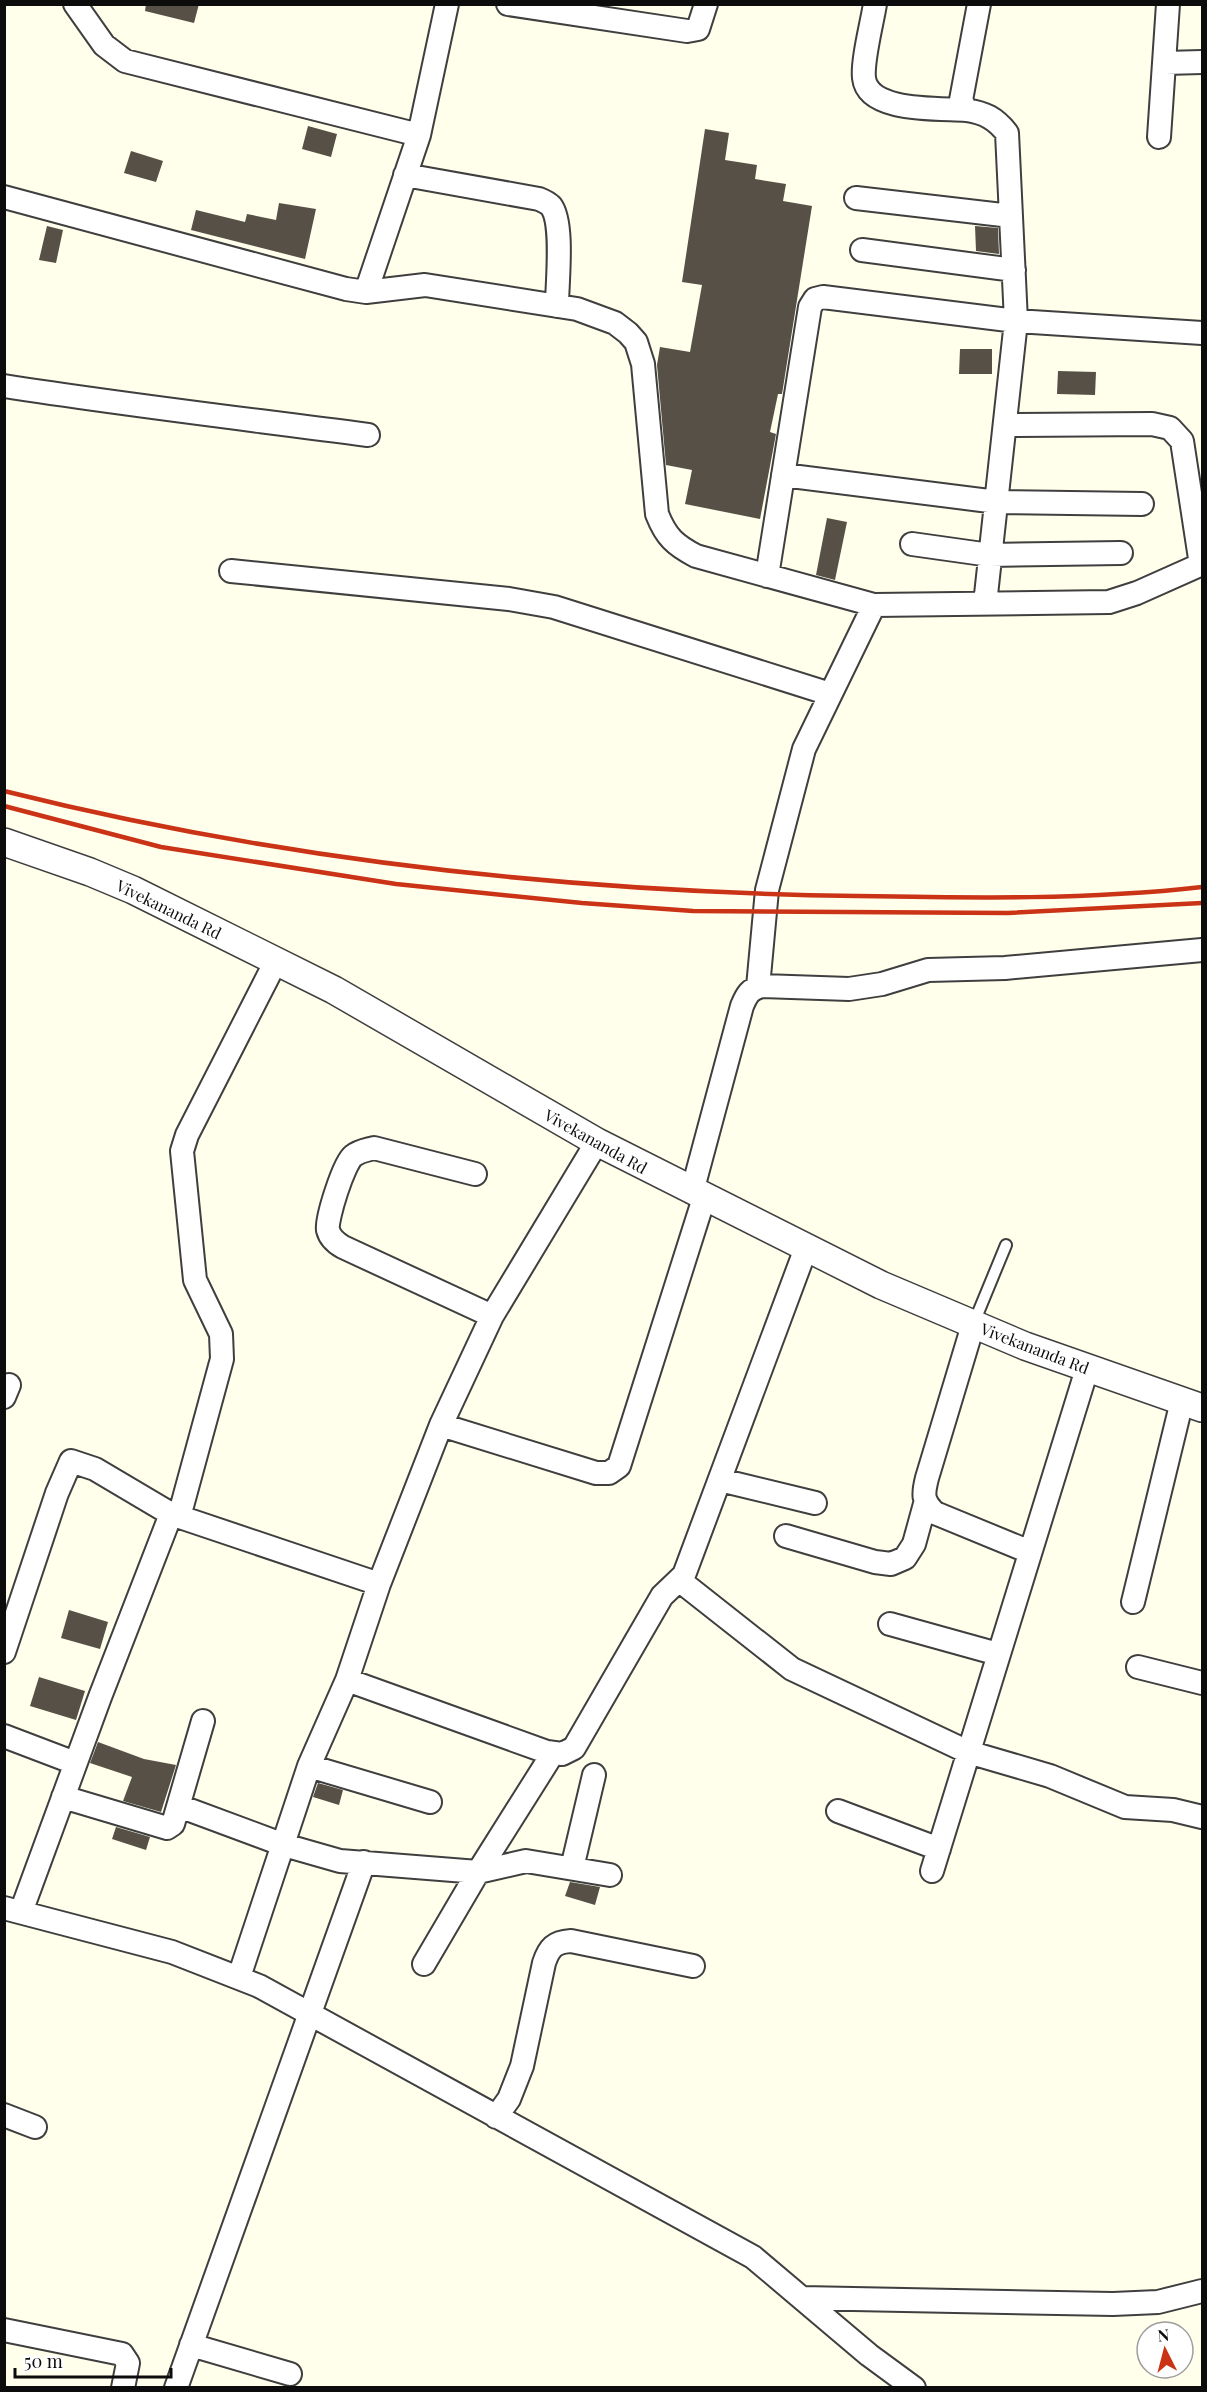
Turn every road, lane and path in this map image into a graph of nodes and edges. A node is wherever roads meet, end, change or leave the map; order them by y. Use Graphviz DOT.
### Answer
graph roads {
  1 [pos="75,4"];
  2 [pos="447,4"];
  3 [pos="508,4"];
  4 [pos="706,4"];
  5 [pos="875,4"];
  6 [pos="979,4"];
  7 [pos="1168,4"];
  8 [pos="1203,62"];
  9 [pos="1165,63"];
  10 [pos="966,110"];
  11 [pos="419,135"];
  12 [pos="1159,137"];
  13 [pos="405,175"];
  14 [pos="4,197"];
  15 [pos="856,198"];
  16 [pos="1011,216"];
  17 [pos="862,250"];
  18 [pos="1014,270"];
  19 [pos="366,292"];
  20 [pos="557,306"];
  21 [pos="1016,321"];
  22 [pos="1203,333"];
  23 [pos="4,386"];
  24 [pos="1006,425"];
  25 [pos="368,435"];
  26 [pos="783,475"];
  27 [pos="997,502"];
  28 [pos="1142,504"];
  29 [pos="912,544"];
  30 [pos="1120,553"];
  31 [pos="990,555"];
  32 [pos="1202,565"];
  33 [pos="231,571"];
  34 [pos="766,576"];
  35 [pos="985,604"];
  36 [pos="874,605"];
  37 [pos="830,694"];
  38 [pos="4,842"];
  39 [pos="1203,950"];
  40 [pos="276,961"];
  41 [pos="758,987"];
  42 [pos="597,1142"];
  43 [pos="475,1174"];
  44 [pos="698,1195"];
  45 [pos="1006,1245"];
  46 [pos="806,1248"];
  47 [pos="492,1316"];
  48 [pos="973,1325"];
  49 [pos="1088,1369"];
  50 [pos="1192,1405"];
  51 [pos="441,1425"];
  52 [pos="720,1480"];
  53 [pos="815,1503"];
  54 [pos="925,1504"];
  55 [pos="175,1515"];
  56 [pos="786,1536"];
  57 [pos="1030,1552"];
  58 [pos="678,1580"];
  59 [pos="379,1584"];
  60 [pos="1133,1602"];
  61 [pos="890,1624"];
  62 [pos="4,1652"];
  63 [pos="998,1654"];
  64 [pos="1138,1667"];
  65 [pos="347,1680"];
  66 [pos="1203,1683"];
  67 [pos="203,1721"];
  68 [pos="4,1737"];
  69 [pos="968,1752"];
  70 [pos="553,1753"];
  71 [pos="75,1763"];
  72 [pos="309,1766"];
  73 [pos="594,1775"];
  74 [pos="63,1797"];
  75 [pos="430,1802"];
  76 [pos="179,1806"];
  77 [pos="838,1811"];
  78 [pos="1203,1817"];
  79 [pos="284,1845"];
  80 [pos="939,1849"];
  81 [pos="364,1862"];
  82 [pos="572,1868"];
  83 [pos="932,1871"];
  84 [pos="478,1872"];
  85 [pos="610,1875"];
  86 [pos="13,1910"];
  87 [pos="424,1964"];
  88 [pos="693,1966"];
  89 [pos="239,1977"];
  90 [pos="310,2013"];
  91 [pos="4,2115"];
  92 [pos="496,2117"];
  93 [pos="35,2127"];
  94 [pos="1203,2291"];
  95 [pos="802,2298"];
  96 [pos="4,2330"];
  97 [pos="191,2345"];
  98 [pos="290,2374"];
  99 [pos="123,2388"];
  100 [pos="176,2388"];
  101 [pos="914,2388"];
  1 -- 11 [label="street"];
  2 -- 11 [label="street"];
  3 -- 4 [label="street"];
  5 -- 10 [label="street"];
  6 -- 10 [label="street"];
  7 -- 9 [label="street"];
  8 -- 9 [label="street"];
  9 -- 12 [label="street"];
  10 -- 16 [label="street"];
  11 -- 13 [label="street"];
  13 -- 19 [label="street"];
  13 -- 20 [label="street"];
  14 -- 19 [label="street"];
  15 -- 16 [label="street"];
  16 -- 18 [label="street"];
  17 -- 18 [label="street"];
  18 -- 21 [label="street"];
  19 -- 20 [label="street"];
  20 -- 34 [label="street"];
  21 -- 22 [label="street"];
  21 -- 24 [label="street"];
  21 -- 26 [label="street"];
  23 -- 25 [label="street"];
  24 -- 27 [label="street"];
  24 -- 32 [label="street"];
  26 -- 27 [label="street"];
  26 -- 34 [label="street"];
  27 -- 28 [label="street"];
  27 -- 31 [label="street"];
  29 -- 31 [label="street"];
  30 -- 31 [label="street"];
  31 -- 35 [label="street"];
  32 -- 35 [label="street"];
  33 -- 37 [label="street"];
  34 -- 36 [label="street"];
  35 -- 36 [label="street"];
  36 -- 37 [label="street"];
  37 -- 41 [label="street"];
  38 -- 40 [label="street, Vivekananda Rd"];
  39 -- 41 [label="street"];
  40 -- 42 [label="street, Vivekananda Rd"];
  40 -- 55 [label="street"];
  41 -- 44 [label="street"];
  42 -- 44 [label="street, Vivekananda Rd"];
  42 -- 47 [label="street"];
  43 -- 47 [label="street"];
  44 -- 46 [label="street, Vivekananda Rd"];
  44 -- 51 [label="street"];
  45 -- 48 [label="lane"];
  46 -- 48 [label="street, Vivekananda Rd"];
  46 -- 52 [label="street"];
  47 -- 51 [label="street"];
  48 -- 49 [label="street, Vivekananda Rd"];
  48 -- 54 [label="street"];
  49 -- 50 [label="street, Vivekananda Rd"];
  49 -- 57 [label="street"];
  50 -- 60 [label="street"];
  51 -- 59 [label="street"];
  52 -- 53 [label="street"];
  52 -- 58 [label="street"];
  54 -- 56 [label="street"];
  54 -- 57 [label="street"];
  55 -- 59 [label="street"];
  55 -- 62 [label="street"];
  55 -- 71 [label="street"];
  57 -- 63 [label="street"];
  58 -- 69 [label="street"];
  58 -- 70 [label="street"];
  59 -- 65 [label="street"];
  61 -- 63 [label="street"];
  63 -- 69 [label="street"];
  64 -- 66 [label="street"];
  65 -- 70 [label="street"];
  65 -- 72 [label="street"];
  67 -- 76 [label="street"];
  68 -- 71 [label="street"];
  69 -- 78 [label="street"];
  69 -- 80 [label="street"];
  70 -- 84 [label="street"];
  71 -- 74 [label="street"];
  72 -- 75 [label="street"];
  72 -- 79 [label="street"];
  73 -- 82 [label="street"];
  74 -- 76 [label="street"];
  74 -- 86 [label="street"];
  76 -- 79 [label="street"];
  77 -- 80 [label="street"];
  79 -- 81 [label="street"];
  79 -- 89 [label="street"];
  80 -- 83 [label="street"];
  81 -- 84 [label="street"];
  81 -- 90 [label="street"];
  82 -- 84 [label="street"];
  82 -- 85 [label="street"];
  84 -- 87 [label="street"];
  86 -- 89 [label="street"];
  88 -- 92 [label="street"];
  89 -- 90 [label="street"];
  90 -- 92 [label="street"];
  90 -- 97 [label="street"];
  91 -- 93 [label="street"];
  92 -- 95 [label="street"];
  94 -- 95 [label="street"];
  95 -- 101 [label="street"];
  96 -- 99 [label="street"];
  97 -- 98 [label="street"];
  97 -- 100 [label="street"];
}
